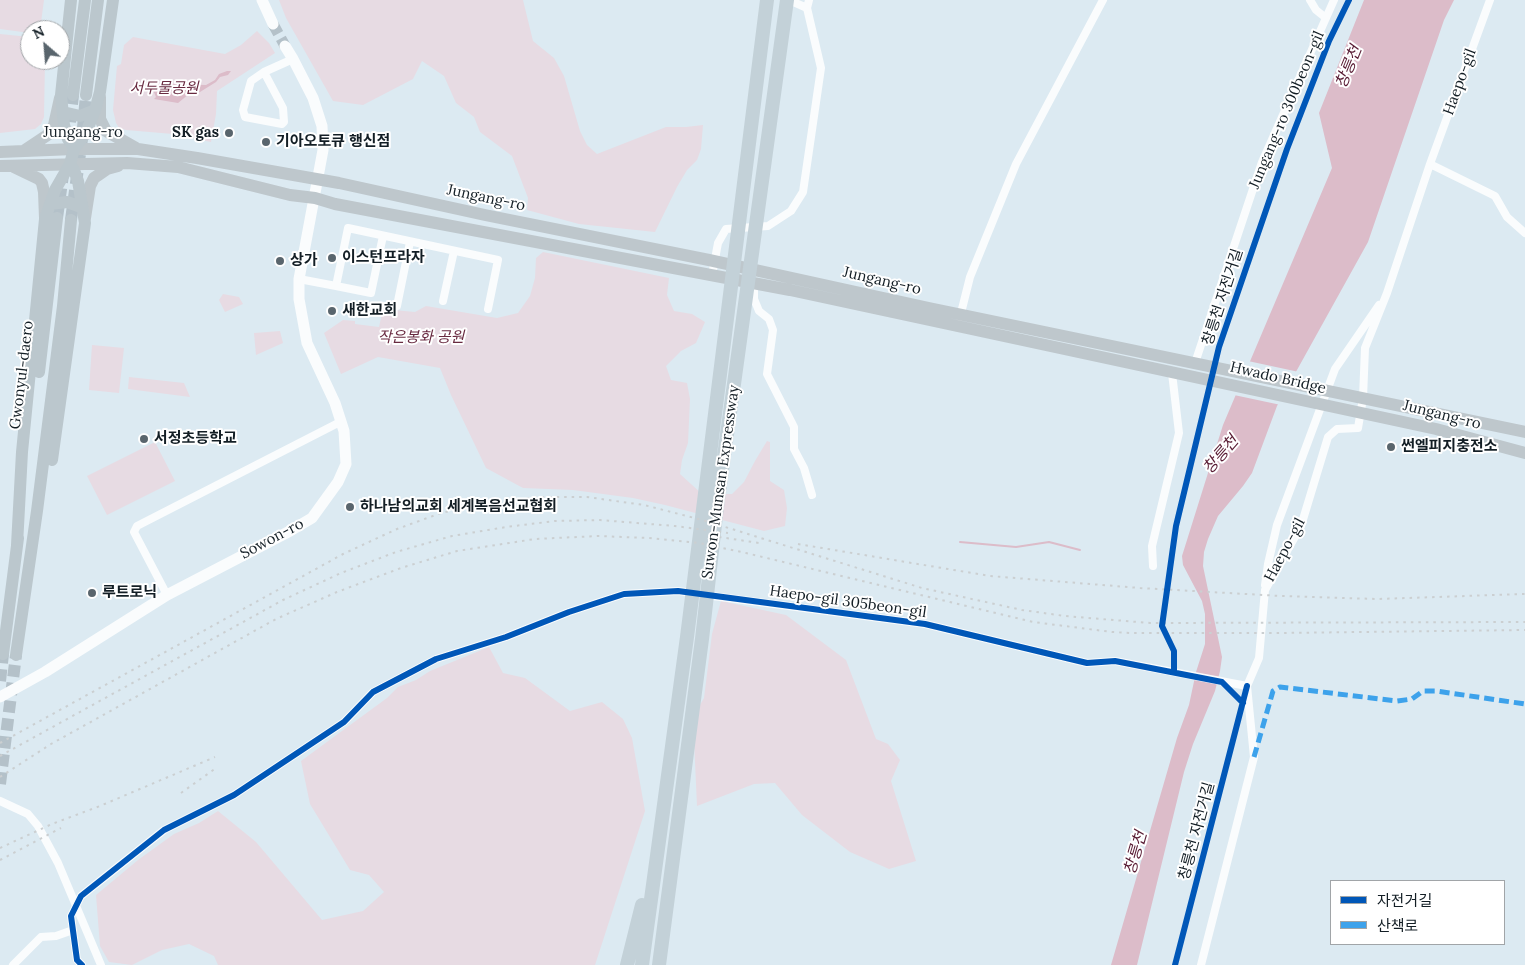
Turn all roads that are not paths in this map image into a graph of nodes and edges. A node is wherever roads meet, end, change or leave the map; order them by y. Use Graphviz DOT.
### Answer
graph roads {
  1 [pos="72,0"];
  2 [pos="85,0"];
  3 [pos="98,0"];
  4 [pos="112,0"];
  5 [pos="262,0"];
  6 [pos="1103,0"];
  7 [pos="1310,0"];
  8 [pos="1334,0"];
  9 [pos="1490,0"];
  10 [pos="767,1"];
  11 [pos="787,3"];
  12 [pos="808,4"];
  13 [pos="1326,18"];
  14 [pos="273,24"];
  15 [pos="285,46"];
  16 [pos="293,58"];
  17 [pos="264,72"];
  18 [pos="100,92"];
  19 [pos="67,95"];
  20 [pos="86,95"];
  21 [pos="95,110"];
  22 [pos="63,112"];
  23 [pos="74,149"];
  24 [pos="138,149"];
  25 [pos="24,150"];
  26 [pos="0,152"];
  27 [pos="127,163"];
  28 [pos="70,164"];
  29 [pos="1430,164"];
  30 [pos="6,166"];
  31 [pos="317,179"];
  32 [pos="314,198"];
  33 [pos="50,204"];
  34 [pos="81,207"];
  35 [pos="51,218"];
  36 [pos="71,220"];
  37 [pos="85,223"];
  38 [pos="1525,233"];
  39 [pos="383,236"];
  40 [pos="410,242"];
  41 [pos="454,251"];
  42 [pos="715,261"];
  43 [pos="712,275"];
  44 [pos="299,279"];
  45 [pos="754,283"];
  46 [pos="336,286"];
  47 [pos="1387,293"];
  48 [pos="443,301"];
  49 [pos="397,306"];
  50 [pos="488,309"];
  51 [pos="959,320"];
  52 [pos="1198,363"];
  53 [pos="1172,373"];
  54 [pos="1198,377"];
  55 [pos="1358,397"];
  56 [pos="1355,412"];
  57 [pos="342,421"];
  58 [pos="1525,432"];
  59 [pos="1525,453"];
  60 [pos="812,495"];
  61 [pos="710,506"];
  62 [pos="31,550"];
  63 [pos="1153,566"];
  64 [pos="1265,590"];
  65 [pos="167,595"];
  66 [pos="1247,686"];
  67 [pos="0,697"];
  68 [pos="0,801"];
  69 [pos="659,836"];
  70 [pos="73,930"];
  71 [pos="13,965"];
  72 [pos="82,965"];
  73 [pos="101,965"];
  74 [pos="627,965"];
  75 [pos="642,965"];
  76 [pos="659,965"];
  77 [pos="1201,965"];
  1 -- 19 [label="highway"];
  2 -- 19 [label="highway"];
  3 -- 20 [label="highway"];
  4 -- 18 [label="highway, Gwonyul-daero"];
  5 -- 14 [label="main road"];
  6 -- 51 [label="street"];
  7 -- 13 [label="street"];
  8 -- 13 [label="street, Jungang-ro 300beon-gil"];
  9 -- 29 [label="street, Haepo-gil"];
  10 -- 61 [label="highway, Suwon-Munsan Expressway"];
  11 -- 12 [label="street"];
  11 -- 61 [label="highway, Suwon-Munsan Expressway"];
  12 -- 42 [label="street"];
  13 -- 52 [label="street, Jungang-ro 300beon-gil"];
  15 -- 16 [label="main road, Sowon-ro"];
  16 -- 17 [label="street"];
  16 -- 31 [label="main road, Sowon-ro"];
  17 -- 17 [label="street"];
  18 -- 21 [label="highway, Gwonyul-daero"];
  18 -- 24 [label="main road"];
  19 -- 22 [label="highway"];
  19 -- 25 [label="main road"];
  21 -- 22 [label="highway"];
  21 -- 23 [label="highway, Gwonyul-daero"];
  22 -- 23 [label="highway"];
  23 -- 24 [label="main road, Jungang-ro"];
  23 -- 25 [label="main road, Jungang-ro"];
  23 -- 28 [label="highway, Gwonyul-daero"];
  24 -- 31 [label="main road, Jungang-ro"];
  25 -- 26 [label="main road, Jungang-ro"];
  27 -- 28 [label="main road, Jungang-ro"];
  27 -- 32 [label="main road, Jungang-ro"];
  27 -- 37 [label="main road"];
  28 -- 30 [label="main road, Jungang-ro"];
  28 -- 33 [label="highway, Gwonyul-daero"];
  28 -- 34 [label="highway"];
  29 -- 38 [label="street"];
  29 -- 47 [label="street, Haepo-gil"];
  30 -- 35 [label="main road"];
  31 -- 32 [label="main road, Sowon-ro"];
  31 -- 42 [label="main road, Jungang-ro"];
  32 -- 43 [label="main road, Jungang-ro"];
  32 -- 44 [label="main road, Sowon-ro"];
  33 -- 34 [label="highway"];
  33 -- 35 [label="highway, Gwonyul-daero"];
  34 -- 37 [label="highway"];
  35 -- 62 [label="highway, Gwonyul-daero"];
  36 -- 62 [label="highway, Gwonyul-daero"];
  37 -- 62 [label="highway"];
  39 -- 40 [label="street"];
  39 -- 46 [label="street"];
  39 -- 46 [label="street"];
  40 -- 41 [label="street"];
  40 -- 49 [label="street"];
  41 -- 48 [label="street"];
  41 -- 50 [label="street"];
  42 -- 43 [label="street"];
  42 -- 51 [label="main road, Jungang-ro"];
  43 -- 45 [label="main road, Jungang-ro"];
  44 -- 46 [label="street"];
  44 -- 57 [label="main road, Sowon-ro"];
  45 -- 51 [label="main road, Jungang-ro"];
  45 -- 60 [label="street"];
  47 -- 55 [label="street, Haepo-gil"];
  47 -- 64 [label="street"];
  51 -- 52 [label="main road, Jungang-ro"];
  51 -- 53 [label="main road, Jungang-ro"];
  52 -- 55 [label="main road, Hwado Bridge"];
  53 -- 54 [label="main road, Jungang-ro"];
  53 -- 63 [label="street"];
  54 -- 56 [label="main road, Hwado Bridge"];
  55 -- 56 [label="street, Haepo-gil"];
  55 -- 58 [label="main road, Jungang-ro"];
  56 -- 59 [label="main road, Jungang-ro"];
  56 -- 64 [label="street, Haepo-gil"];
  57 -- 65 [label="main road, Sowon-ro"];
  57 -- 65 [label="street"];
  61 -- 69 [label="highway, Suwon-Munsan Expressway"];
  61 -- 76 [label="highway, Suwon-Munsan Expressway"];
  64 -- 66 [label="street, Haepo-gil"];
  65 -- 67 [label="main road, Sowon-ro"];
  66 -- 70 [label="street, Haepo-gil 305beon-gil"];
  66 -- 77 [label="street, Haepo-gil"];
  68 -- 73 [label="street"];
  69 -- 74 [label="highway, Suwon-Munsan Expressway"];
  69 -- 75 [label="highway, Suwon-Munsan Expressway"];
  70 -- 71 [label="street"];
  70 -- 72 [label="street"];
}
